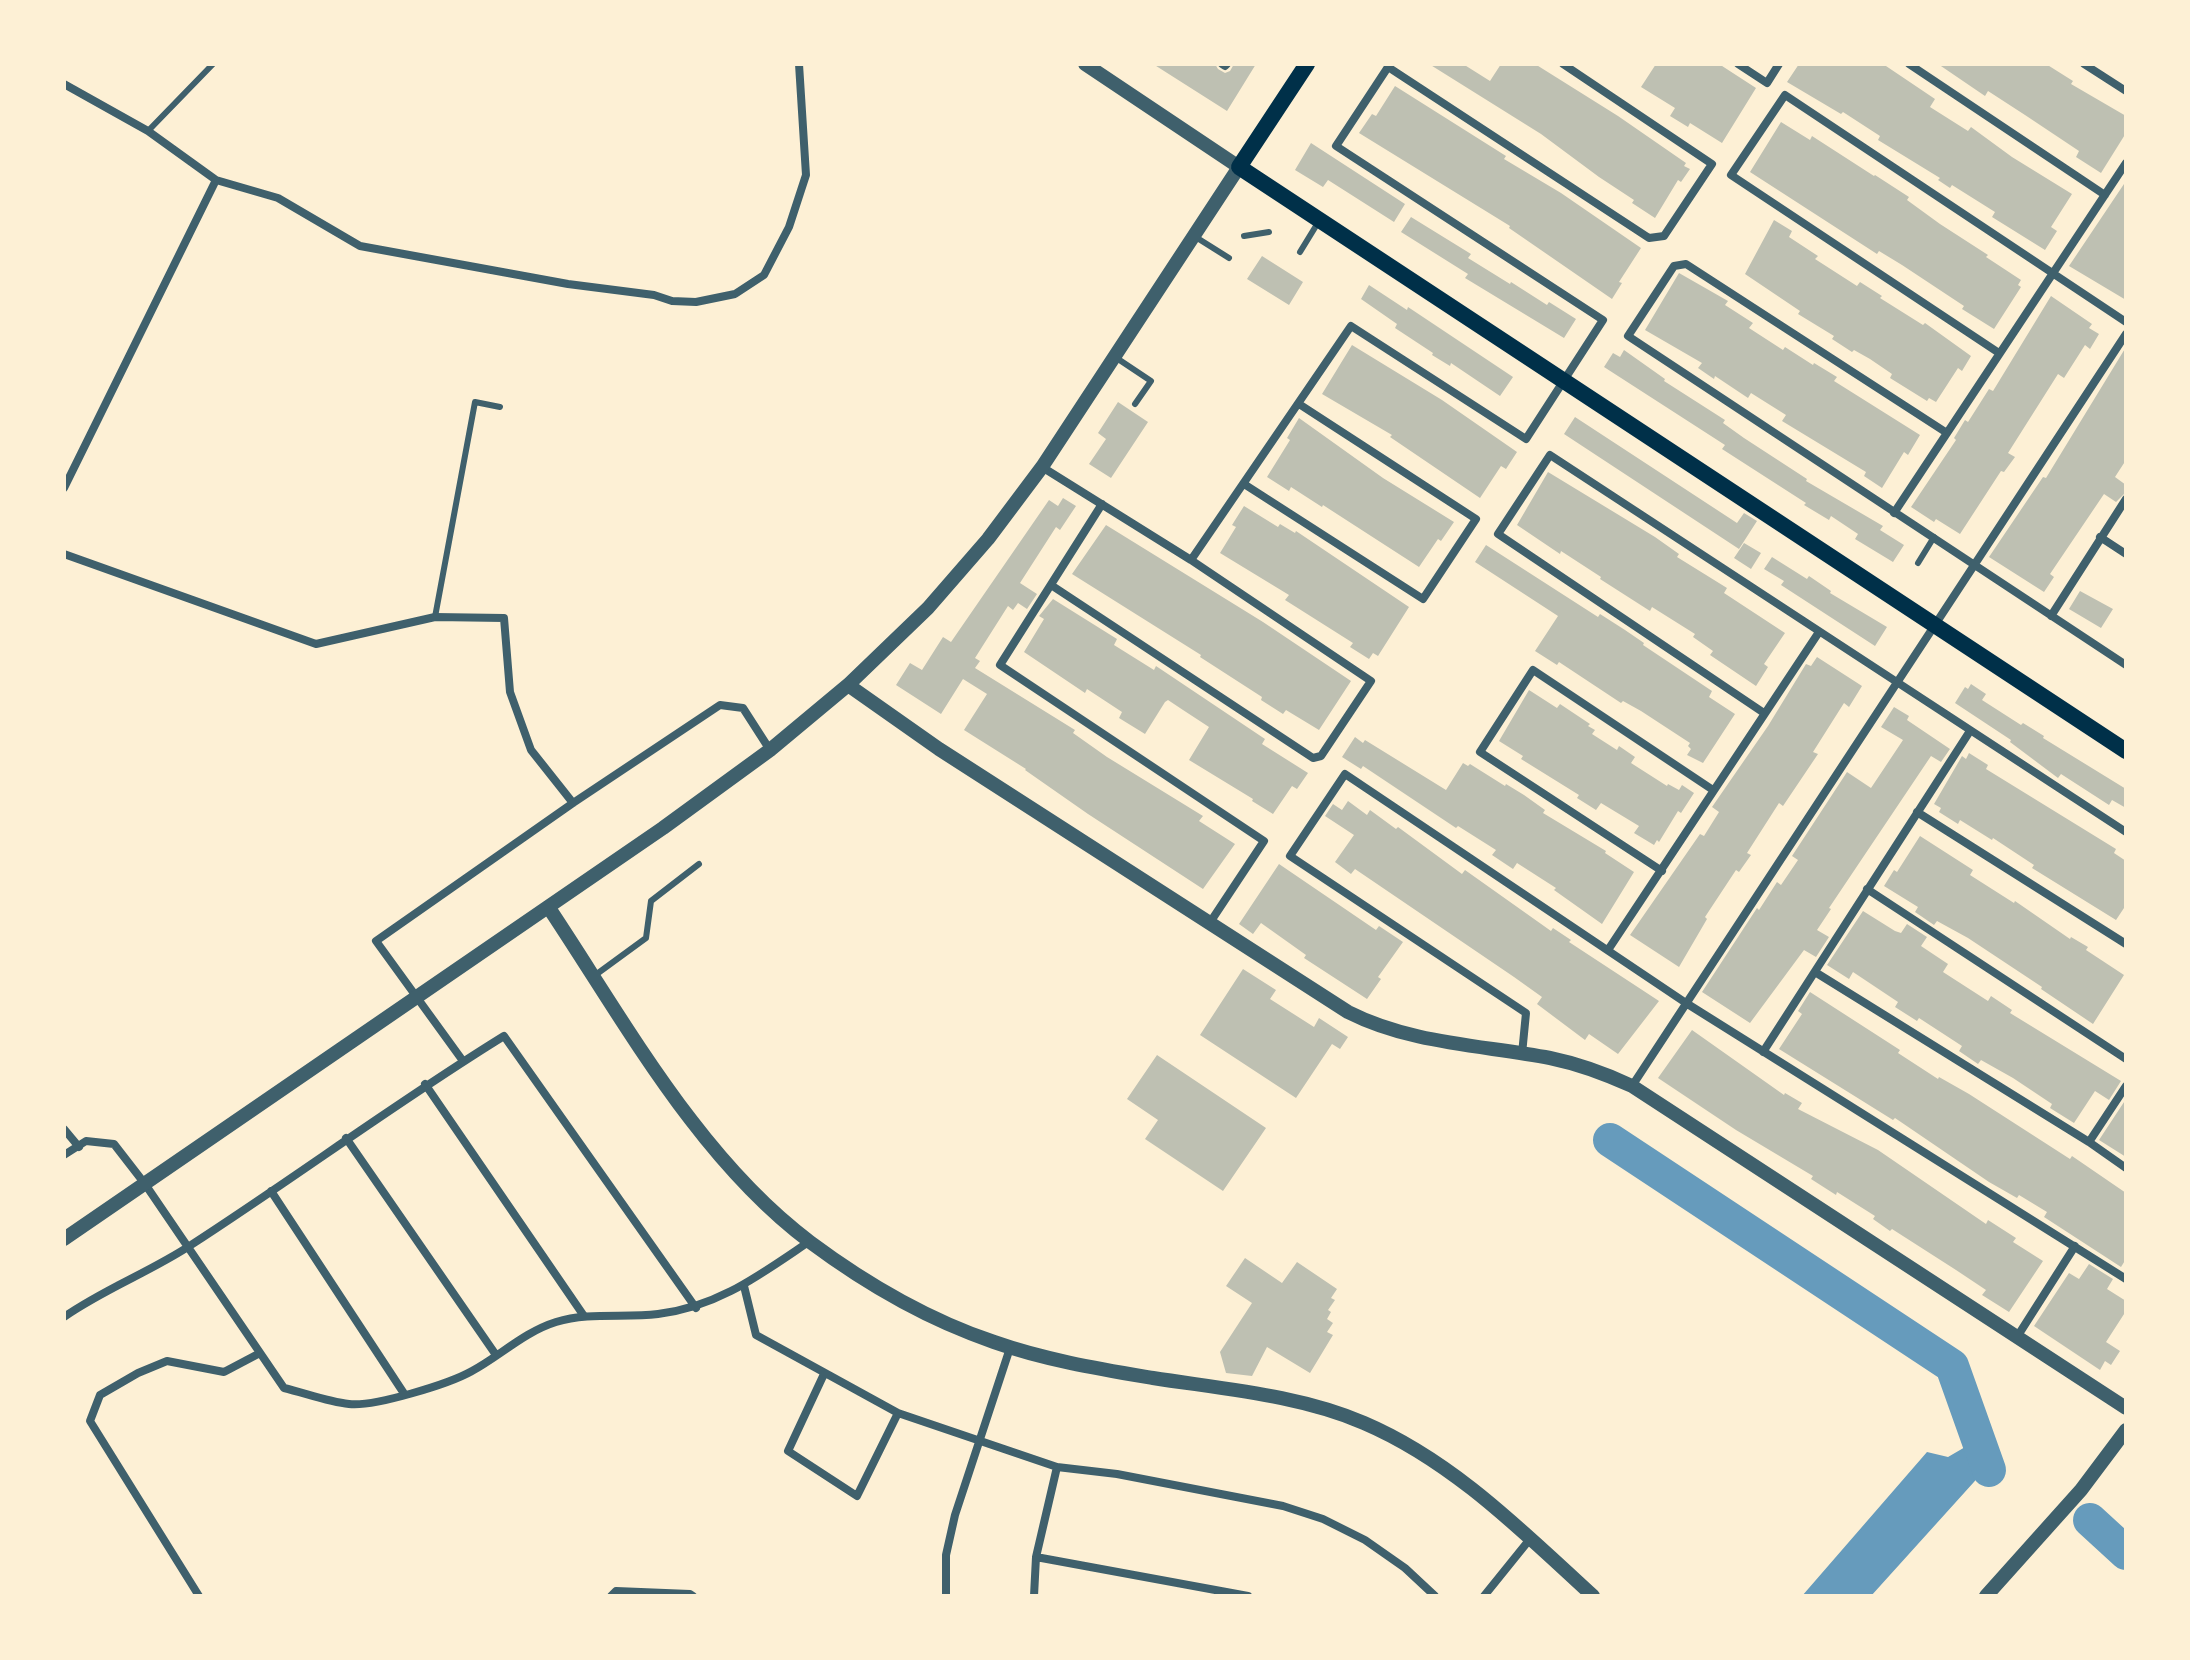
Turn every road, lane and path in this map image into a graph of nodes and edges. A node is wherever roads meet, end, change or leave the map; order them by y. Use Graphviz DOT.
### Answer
graph roads {
  1 [pos="213,64"];
  2 [pos="799,64"];
  3 [pos="1085,64"];
  4 [pos="1307,64"];
  5 [pos="1563,64"];
  6 [pos="1738,64"];
  7 [pos="1779,64"];
  8 [pos="1909,64"];
  9 [pos="2084,64"];
  10 [pos="1389,65"];
  11 [pos="64,84"];
  12 [pos="2126,91"];
  13 [pos="148,131"];
  14 [pos="2126,163"];
  15 [pos="1239,167"];
  16 [pos="216,180"];
  17 [pos="2105,195"];
  18 [pos="1320,220"];
  19 [pos="1269,232"];
  20 [pos="1194,236"];
  21 [pos="1244,236"];
  22 [pos="1300,252"];
  23 [pos="1229,258"];
  24 [pos="2053,273"];
  25 [pos="2126,322"];
  26 [pos="2126,334"];
  27 [pos="1999,353"];
  28 [pos="1115,357"];
  29 [pos="1565,380"];
  30 [pos="1135,404"];
  31 [pos="1299,404"];
  32 [pos="500,407"];
  33 [pos="1947,433"];
  34 [pos="1042,467"];
  35 [pos="1244,484"];
  36 [pos="64,488"];
  37 [pos="2126,499"];
  38 [pos="1102,504"];
  39 [pos="1894,513"];
  40 [pos="1934,537"];
  41 [pos="2100,537"];
  42 [pos="64,554"];
  43 [pos="2126,554"];
  44 [pos="1191,560"];
  45 [pos="1918,563"];
  46 [pos="1973,565"];
  47 [pos="1051,585"];
  48 [pos="2051,616"];
  49 [pos="435,617"];
  50 [pos="1933,624"];
  51 [pos="1819,632"];
  52 [pos="2126,665"];
  53 [pos="1897,682"];
  54 [pos="848,685"];
  55 [pos="1764,713"];
  56 [pos="1970,731"];
  57 [pos="770,750"];
  58 [pos="2126,751"];
  59 [pos="1713,790"];
  60 [pos="573,803"];
  61 [pos="1917,812"];
  62 [pos="2126,832"];
  63 [pos="699,864"];
  64 [pos="1662,871"];
  65 [pos="1867,889"];
  66 [pos="549,908"];
  67 [pos="1209,924"];
  68 [pos="2126,944"];
  69 [pos="1608,950"];
  70 [pos="1815,972"];
  71 [pos="594,976"];
  72 [pos="416,997"];
  73 [pos="1686,1003"];
  74 [pos="1763,1052"];
  75 [pos="1522,1054"];
  76 [pos="2126,1059"];
  77 [pos="463,1061"];
  78 [pos="425,1084"];
  79 [pos="1632,1086"];
  80 [pos="2126,1086"];
  81 [pos="64,1129"];
  82 [pos="346,1138"];
  83 [pos="2089,1142"];
  84 [pos="79,1147"];
  85 [pos="64,1155"];
  86 [pos="2126,1168"];
  87 [pos="145,1184"];
  88 [pos="271,1191"];
  89 [pos="64,1239"];
  90 [pos="810,1241"];
  91 [pos="2075,1246"];
  92 [pos="188,1247"];
  93 [pos="2126,1279"];
  94 [pos="744,1286"];
  95 [pos="696,1308"];
  96 [pos="584,1316"];
  97 [pos="64,1317"];
  98 [pos="2017,1337"];
  99 [pos="1010,1348"];
  100 [pos="260,1353"];
  101 [pos="496,1355"];
  102 [pos="824,1374"];
  103 [pos="405,1395"];
  104 [pos="2126,1408"];
  105 [pos="898,1413"];
  106 [pos="2126,1430"];
  107 [pos="977,1441"];
  108 [pos="1057,1467"];
  109 [pos="1530,1539"];
  110 [pos="1036,1557"];
  111 [pos="199,1596"];
  112 [pos="611,1596"];
  113 [pos="693,1596"];
  114 [pos="946,1596"];
  115 [pos="1034,1596"];
  116 [pos="1248,1596"];
  117 [pos="1435,1596"];
  118 [pos="1484,1596"];
  119 [pos="1593,1596"];
  120 [pos="1986,1596"];
  1 -- 13 [label="lane"];
  2 -- 16 [label="street"];
  3 -- 15 [label="street"];
  4 -- 15 [label="main road"];
  5 -- 10 [label="street"];
  6 -- 7 [label="street"];
  8 -- 17 [label="street"];
  9 -- 12 [label="street"];
  10 -- 29 [label="street"];
  11 -- 13 [label="street"];
  13 -- 16 [label="street"];
  14 -- 17 [label="street"];
  15 -- 18 [label="main road"];
  15 -- 20 [label="street"];
  16 -- 36 [label="street"];
  17 -- 24 [label="street"];
  18 -- 22 [label="lane"];
  18 -- 29 [label="main road"];
  19 -- 21 [label="lane"];
  20 -- 23 [label="lane"];
  20 -- 28 [label="street"];
  24 -- 25 [label="street"];
  24 -- 27 [label="street"];
  24 -- 27 [label="street"];
  26 -- 46 [label="street"];
  27 -- 33 [label="street"];
  28 -- 30 [label="lane"];
  28 -- 34 [label="street"];
  29 -- 31 [label="street"];
  29 -- 50 [label="main road"];
  31 -- 35 [label="street"];
  31 -- 35 [label="street"];
  32 -- 49 [label="lane"];
  33 -- 39 [label="street"];
  33 -- 39 [label="street"];
  34 -- 38 [label="street"];
  34 -- 54 [label="street"];
  35 -- 44 [label="street"];
  37 -- 41 [label="street"];
  38 -- 44 [label="street"];
  38 -- 47 [label="street"];
  39 -- 40 [label="street"];
  40 -- 45 [label="lane"];
  40 -- 46 [label="street"];
  41 -- 43 [label="street"];
  41 -- 48 [label="street"];
  42 -- 49 [label="street"];
  44 -- 47 [label="street"];
  46 -- 48 [label="street"];
  46 -- 50 [label="street"];
  47 -- 67 [label="street"];
  48 -- 52 [label="street"];
  49 -- 60 [label="street"];
  50 -- 53 [label="street"];
  50 -- 58 [label="main road"];
  51 -- 53 [label="street"];
  51 -- 55 [label="street"];
  51 -- 55 [label="street"];
  53 -- 56 [label="street"];
  53 -- 73 [label="street"];
  54 -- 57 [label="street"];
  54 -- 67 [label="street"];
  55 -- 59 [label="street"];
  56 -- 61 [label="street"];
  56 -- 62 [label="street"];
  57 -- 60 [label="street"];
  57 -- 66 [label="street"];
  59 -- 64 [label="street"];
  59 -- 64 [label="street"];
  60 -- 72 [label="street"];
  61 -- 65 [label="street"];
  61 -- 68 [label="street"];
  63 -- 71 [label="lane"];
  64 -- 69 [label="street"];
  65 -- 70 [label="street"];
  65 -- 76 [label="street"];
  66 -- 71 [label="street"];
  66 -- 72 [label="street"];
  67 -- 75 [label="street"];
  69 -- 73 [label="street"];
  69 -- 75 [label="street"];
  70 -- 74 [label="street"];
  70 -- 83 [label="street"];
  71 -- 90 [label="street"];
  72 -- 77 [label="street"];
  72 -- 87 [label="street"];
  73 -- 74 [label="street"];
  73 -- 79 [label="street"];
  74 -- 91 [label="street"];
  75 -- 79 [label="street"];
  77 -- 78 [label="street"];
  77 -- 95 [label="street"];
  78 -- 82 [label="street"];
  78 -- 96 [label="street"];
  79 -- 98 [label="street"];
  80 -- 83 [label="street"];
  81 -- 84 [label="street"];
  82 -- 88 [label="street"];
  82 -- 101 [label="street"];
  83 -- 86 [label="street"];
  84 -- 85 [label="street"];
  84 -- 87 [label="street"];
  87 -- 89 [label="street"];
  87 -- 92 [label="street"];
  88 -- 92 [label="street"];
  88 -- 103 [label="street"];
  90 -- 94 [label="street"];
  90 -- 99 [label="street"];
  91 -- 93 [label="street"];
  91 -- 98 [label="street"];
  92 -- 97 [label="street"];
  92 -- 100 [label="street"];
  94 -- 95 [label="street"];
  94 -- 102 [label="street"];
  95 -- 96 [label="street"];
  96 -- 101 [label="street"];
  98 -- 104 [label="street"];
  99 -- 107 [label="street"];
  99 -- 109 [label="street"];
  100 -- 103 [label="street"];
  100 -- 111 [label="street"];
  101 -- 103 [label="street"];
  102 -- 105 [label="street"];
  102 -- 105 [label="street"];
  105 -- 107 [label="street"];
  106 -- 120 [label="street"];
  107 -- 108 [label="street"];
  107 -- 114 [label="street"];
  108 -- 110 [label="street"];
  108 -- 117 [label="street"];
  109 -- 118 [label="street"];
  109 -- 119 [label="street"];
  110 -- 115 [label="street"];
  110 -- 116 [label="street"];
  112 -- 113 [label="street"];
}
